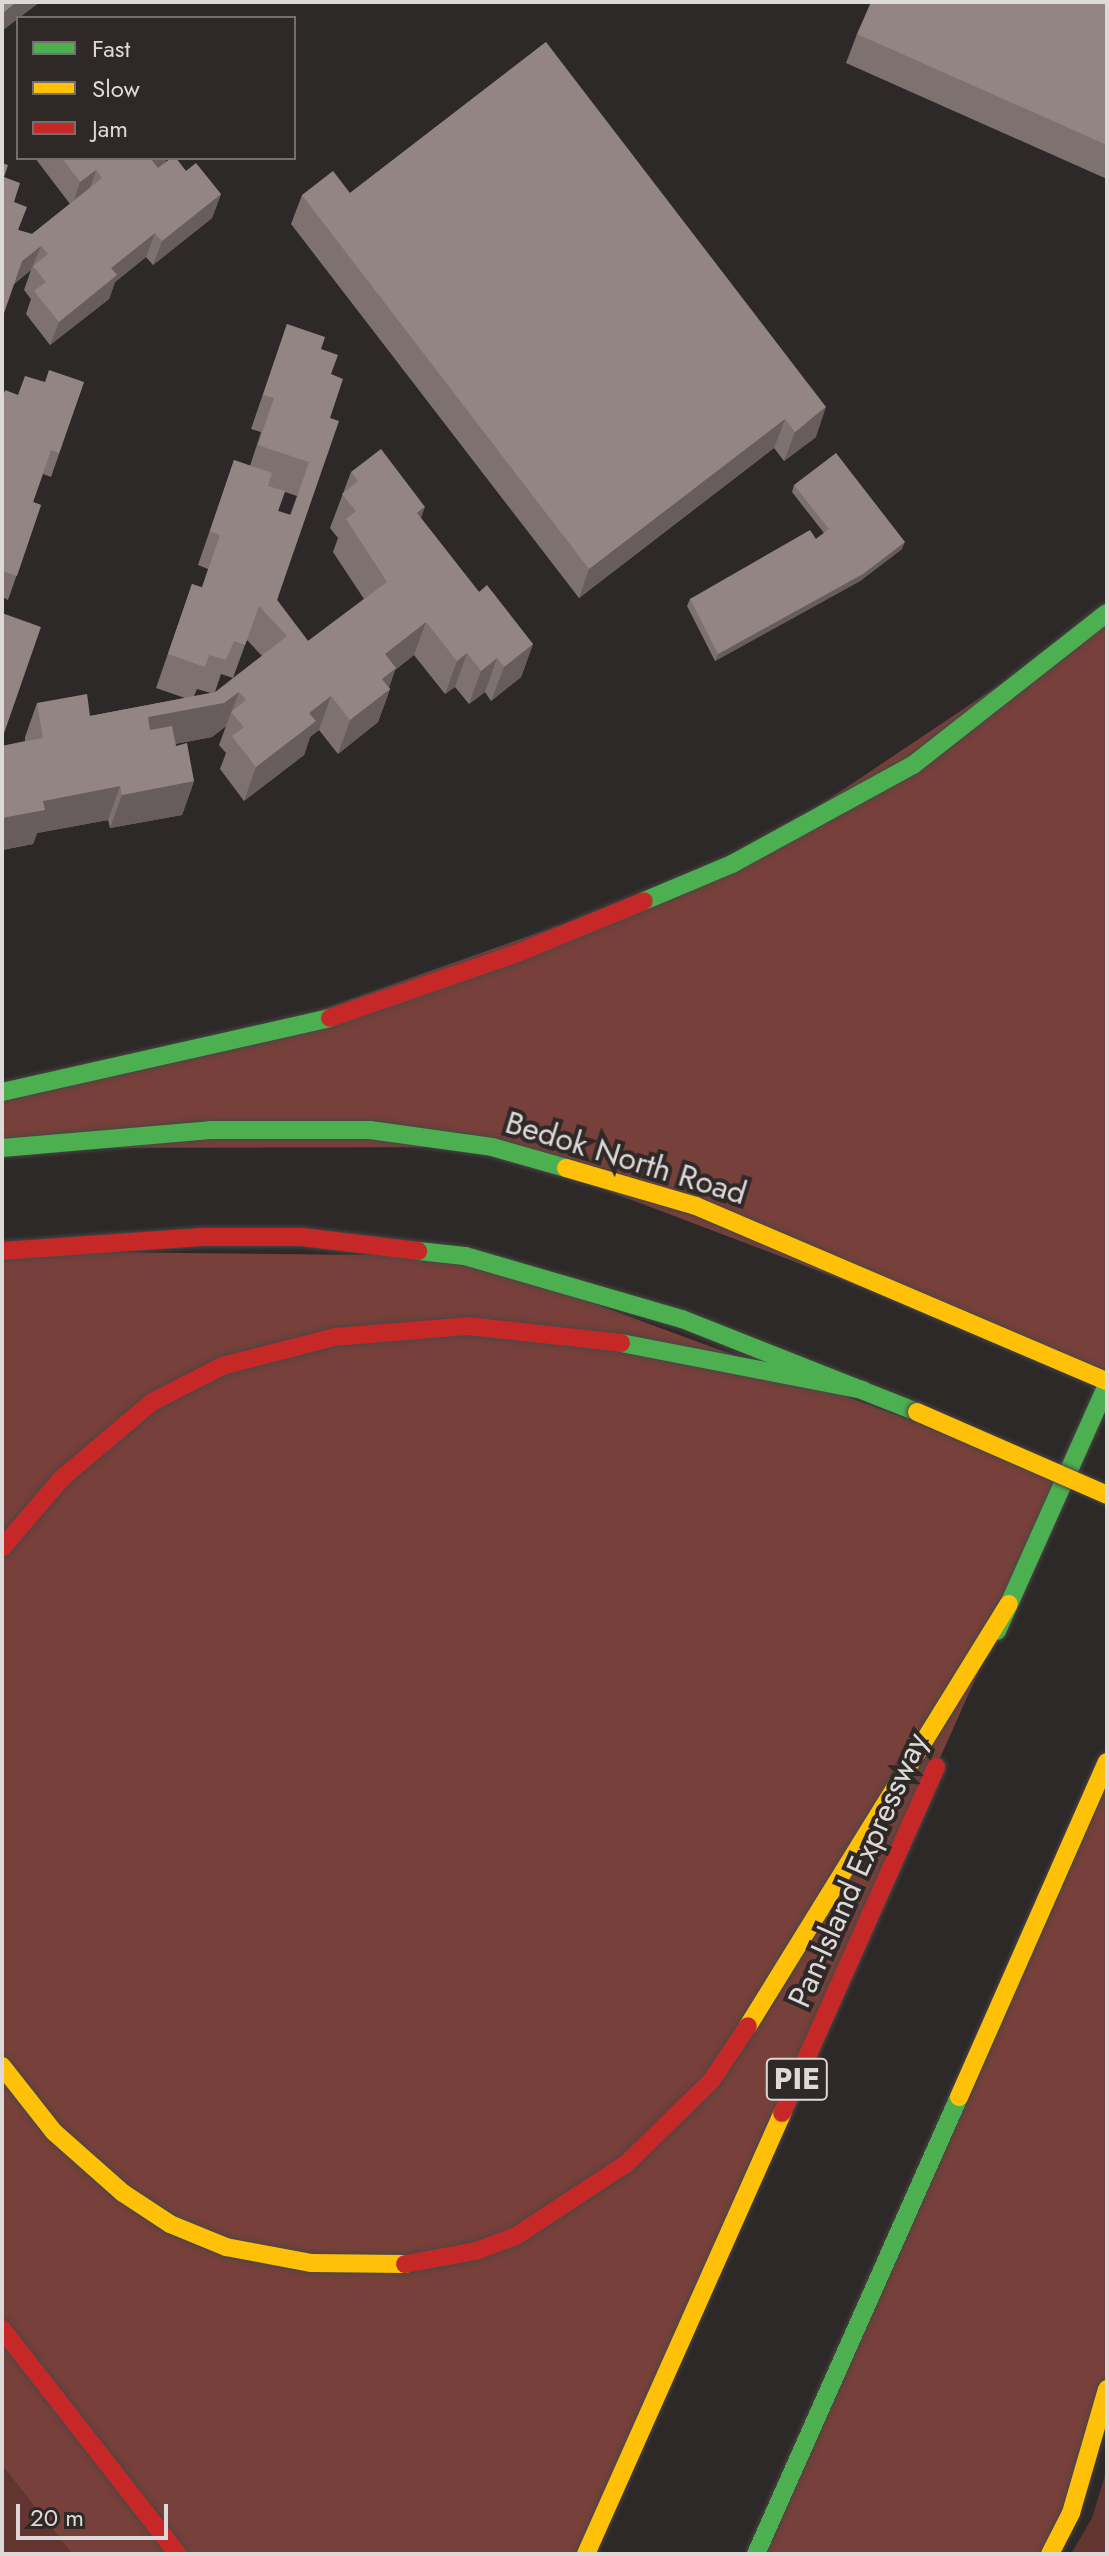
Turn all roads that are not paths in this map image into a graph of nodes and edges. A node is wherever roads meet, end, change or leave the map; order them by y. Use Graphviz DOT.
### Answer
graph roads {
  1 [pos="1107,613"];
  2 [pos="2,1092"];
  3 [pos="2,1148"];
  4 [pos="2,1251"];
  5 [pos="1107,1383"];
  6 [pos="862,1390"];
  7 [pos="1107,1495"];
  8 [pos="2,1548"];
  9 [pos="1009,1604"];
  10 [pos="1107,1762"];
  11 [pos="2,2066"];
  12 [pos="2,2329"];
  13 [pos="1107,2389"];
  14 [pos="178,2554"];
  15 [pos="586,2554"];
  16 [pos="756,2554"];
  17 [pos="1050,2554"];
  1 -- 2 [label="main road"];
  3 -- 5 [label="main road, Bedok North Road"];
  4 -- 6 [label="main road"];
  5 -- 9 [label="main road, Pan-Island Expressway / PIE"];
  6 -- 7 [label="main road, bridge"];
  6 -- 8 [label="main road"];
  9 -- 11 [label="main road"];
  9 -- 15 [label="main road, Pan-Island Expressway / PIE"];
  10 -- 16 [label="main road"];
  12 -- 14 [label="main road"];
  13 -- 17 [label="main road"];
}
